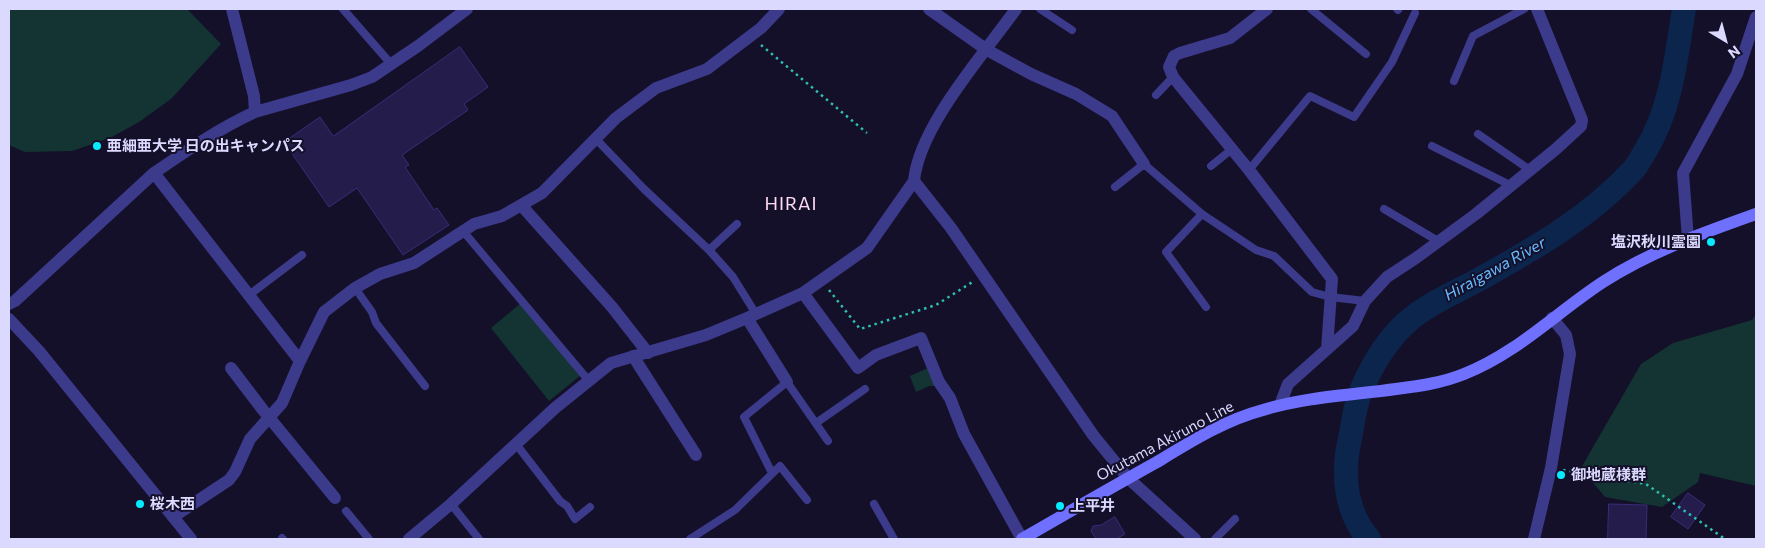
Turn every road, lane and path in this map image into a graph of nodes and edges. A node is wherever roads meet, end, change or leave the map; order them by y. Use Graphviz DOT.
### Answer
graph roads {
  1 [pos="232,9"];
  2 [pos="343,9"];
  3 [pos="468,9"];
  4 [pos="779,9"];
  5 [pos="929,9"];
  6 [pos="1016,9"];
  7 [pos="1040,9"];
  8 [pos="1267,9"];
  9 [pos="1311,9"];
  10 [pos="1524,9"];
  11 [pos="1537,9"];
  12 [pos="1416,13"];
  13 [pos="1756,17"];
  14 [pos="1072,30"];
  15 [pos="761,45"];
  16 [pos="986,50"];
  17 [pos="1366,54"];
  18 [pos="391,64"];
  19 [pos="1173,76"];
  20 [pos="1454,81"];
  21 [pos="1156,95"];
  22 [pos="255,112"];
  23 [pos="867,134"];
  24 [pos="1478,134"];
  25 [pos="596,139"];
  26 [pos="1432,146"];
  27 [pos="1232,149"];
  28 [pos="1144,164"];
  29 [pos="1211,166"];
  30 [pos="1249,170"];
  31 [pos="1530,170"];
  32 [pos="154,173"];
  33 [pos="914,181"];
  34 [pos="1510,186"];
  35 [pos="1115,187"];
  36 [pos="521,206"];
  37 [pos="1384,209"];
  38 [pos="1202,214"];
  39 [pos="1756,214"];
  40 [pos="737,224"];
  41 [pos="463,230"];
  42 [pos="1688,239"];
  43 [pos="1438,242"];
  44 [pos="709,250"];
  45 [pos="302,255"];
  46 [pos="983,274"];
  47 [pos="821,280"];
  48 [pos="355,288"];
  49 [pos="803,292"];
  50 [pos="248,295"];
  51 [pos="1330,297"];
  52 [pos="1365,301"];
  53 [pos="9,304"];
  54 [pos="1206,307"];
  55 [pos="751,316"];
  56 [pos="1552,318"];
  57 [pos="9,319"];
  58 [pos="1327,349"];
  59 [pos="648,352"];
  60 [pos="633,356"];
  61 [pos="300,361"];
  62 [pos="231,368"];
  63 [pos="589,381"];
  64 [pos="787,382"];
  65 [pos="425,386"];
  66 [pos="864,389"];
  67 [pos="1280,405"];
  68 [pos="270,417"];
  69 [pos="816,423"];
  70 [pos="828,441"];
  71 [pos="516,444"];
  72 [pos="696,454"];
  73 [pos="1550,468"];
  74 [pos="772,473"];
  75 [pos="1128,478"];
  76 [pos="335,498"];
  77 [pos="806,500"];
  78 [pos="451,504"];
  79 [pos="874,504"];
  80 [pos="590,508"];
  81 [pos="346,511"];
  82 [pos="174,517"];
  83 [pos="1235,519"];
  84 [pos="191,539"];
  85 [pos="369,539"];
  86 [pos="408,539"];
  87 [pos="479,539"];
  88 [pos="690,539"];
  89 [pos="894,539"];
  90 [pos="1022,539"];
  91 [pos="1195,539"];
  92 [pos="1215,539"];
  93 [pos="1534,539"];
  94 [pos="1725,539"];
  1 -- 22 [label="street"];
  2 -- 18 [label="lane"];
  3 -- 18 [label="street"];
  4 -- 25 [label="street"];
  5 -- 16 [label="street"];
  6 -- 16 [label="street"];
  7 -- 14 [label="lane"];
  8 -- 19 [label="street"];
  9 -- 17 [label="lane"];
  10 -- 20 [label="lane"];
  11 -- 31 [label="street"];
  12 -- 30 [label="lane"];
  13 -- 42 [label="street"];
  15 -- 23 [label="path"];
  16 -- 28 [label="street"];
  16 -- 33 [label="street"];
  18 -- 22 [label="street"];
  19 -- 21 [label="lane"];
  19 -- 27 [label="street"];
  22 -- 32 [label="street"];
  24 -- 31 [label="lane"];
  25 -- 36 [label="street"];
  25 -- 44 [label="lane"];
  26 -- 34 [label="lane"];
  27 -- 29 [label="lane"];
  27 -- 30 [label="street"];
  28 -- 35 [label="lane"];
  28 -- 38 [label="lane"];
  30 -- 51 [label="street"];
  31 -- 34 [label="street"];
  32 -- 50 [label="street"];
  32 -- 53 [label="street"];
  33 -- 46 [label="street"];
  33 -- 47 [label="street"];
  34 -- 43 [label="street"];
  36 -- 41 [label="street"];
  36 -- 59 [label="street"];
  37 -- 43 [label="lane"];
  38 -- 51 [label="lane"];
  38 -- 54 [label="lane"];
  39 -- 42 [label="main road"];
  40 -- 44 [label="lane"];
  41 -- 48 [label="street"];
  41 -- 63 [label="lane"];
  42 -- 56 [label="main road"];
  43 -- 52 [label="street"];
  44 -- 55 [label="lane"];
  45 -- 50 [label="lane"];
  46 -- 47 [label="path"];
  46 -- 75 [label="street"];
  47 -- 49 [label="street"];
  48 -- 61 [label="street"];
  48 -- 65 [label="lane"];
  49 -- 55 [label="street"];
  49 -- 90 [label="street"];
  50 -- 61 [label="street"];
  51 -- 52 [label="lane"];
  51 -- 58 [label="street"];
  52 -- 58 [label="street"];
  55 -- 59 [label="street"];
  55 -- 64 [label="street"];
  56 -- 67 [label="main road, Okutama Akiruno Line"];
  56 -- 73 [label="street"];
  57 -- 82 [label="street"];
  58 -- 67 [label="street"];
  59 -- 60 [label="street"];
  60 -- 63 [label="street"];
  60 -- 72 [label="street"];
  61 -- 68 [label="street"];
  62 -- 68 [label="street"];
  63 -- 71 [label="street"];
  64 -- 69 [label="lane"];
  64 -- 74 [label="lane"];
  66 -- 69 [label="lane"];
  67 -- 75 [label="main road, Okutama Akiruno Line"];
  68 -- 76 [label="street"];
  68 -- 82 [label="street"];
  69 -- 70 [label="lane"];
  71 -- 78 [label="street"];
  71 -- 80 [label="lane"];
  73 -- 93 [label="street"];
  73 -- 94 [label="path"];
  74 -- 77 [label="lane"];
  74 -- 88 [label="lane"];
  75 -- 90 [label="main road, Okutama Akiruno Line"];
  75 -- 91 [label="street"];
  78 -- 86 [label="street"];
  78 -- 87 [label="lane"];
  79 -- 89 [label="lane"];
  81 -- 85 [label="lane"];
  82 -- 84 [label="street"];
  83 -- 92 [label="lane"];
}
